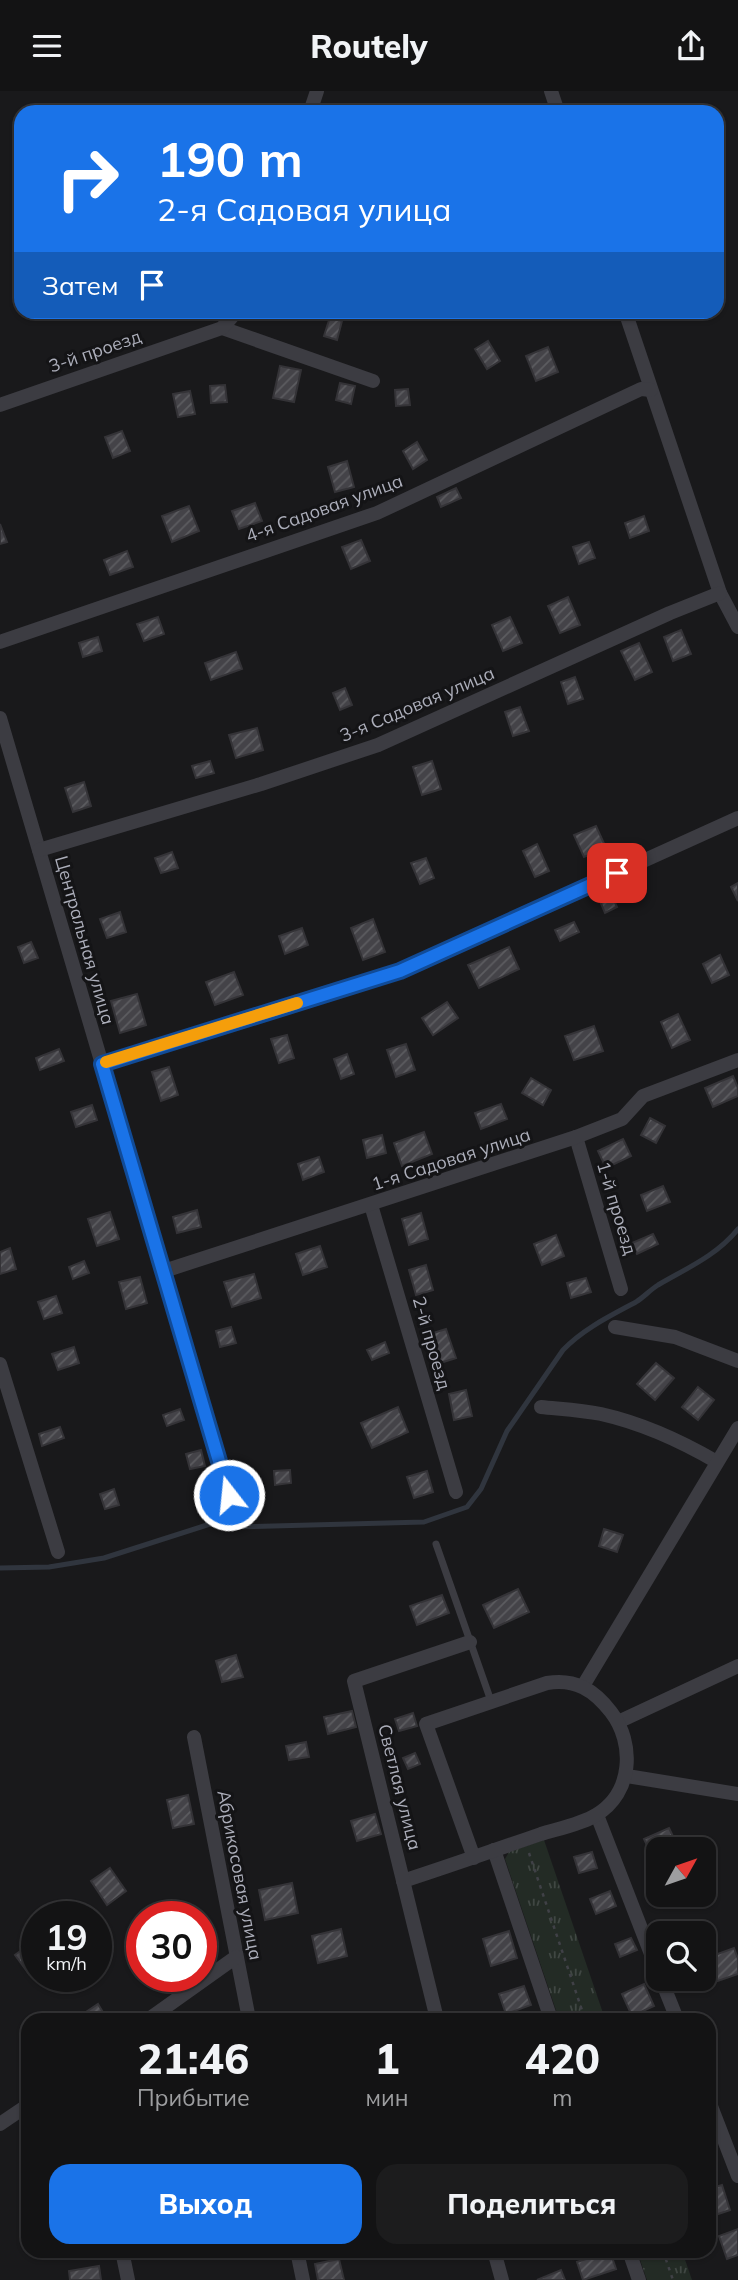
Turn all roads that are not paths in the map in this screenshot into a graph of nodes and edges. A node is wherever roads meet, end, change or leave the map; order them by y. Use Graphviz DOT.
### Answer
graph roads {
  1 [pos="230,319"];
  2 [pos="628,319"];
  3 [pos="222,328"];
  4 [pos="373,381"];
  5 [pos="651,390"];
  6 [pos="0,405"];
  7 [pos="720,593"];
  8 [pos="738,628"];
  9 [pos="0,642"];
  10 [pos="0,717"];
  11 [pos="738,818"];
  12 [pos="39,851"];
  13 [pos="738,1060"];
  14 [pos="102,1064"];
  15 [pos="576,1137"];
  16 [pos="371,1205"];
  17 [pos="164,1271"];
  18 [pos="621,1289"];
  19 [pos="615,1327"];
  20 [pos="738,1361"];
  21 [pos="0,1364"];
  22 [pos="541,1407"];
  23 [pos="738,1428"];
  24 [pos="717,1462"];
  25 [pos="456,1492"];
  26 [pos="229,1495"];
  27 [pos="436,1544"];
  28 [pos="58,1552"];
  29 [pos="470,1642"];
  30 [pos="738,1666"];
  31 [pos="583,1686"];
  32 [pos="491,1701"];
  33 [pos="618,1722"];
  34 [pos="194,1737"];
  35 [pos="627,1776"];
  36 [pos="738,1794"];
  37 [pos="597,1815"];
  38 [pos="494,1850"];
  39 [pos="474,1858"];
  40 [pos="403,1881"];
  41 [pos="646,1941"];
  42 [pos="236,1957"];
  43 [pos="666,1991"];
  44 [pos="157,2013"];
  45 [pos="248,2013"];
  46 [pos="436,2013"];
  47 [pos="549,2013"];
  48 [pos="675,2013"];
  49 [pos="21,2110"];
  50 [pos="716,2119"];
  51 [pos="0,2124"];
  52 [pos="738,2176"];
  53 [pos="123,2258"];
  54 [pos="298,2258"];
  55 [pos="496,2258"];
  56 [pos="631,2258"];
  57 [pos="128,2280"];
  58 [pos="303,2280"];
  59 [pos="502,2280"];
  60 [pos="639,2280"];
  1 -- 3 [label="street, 3-й проезд"];
  2 -- 5 [label="street"];
  3 -- 4 [label="street"];
  3 -- 6 [label="street, 3-й проезд"];
  5 -- 7 [label="street"];
  5 -- 9 [label="street, 4-я Садовая улица"];
  7 -- 8 [label="street"];
  7 -- 12 [label="street, 3-я Садовая улица"];
  10 -- 12 [label="street, Центральная улица"];
  11 -- 14 [label="street"];
  12 -- 14 [label="street, Центральная улица"];
  13 -- 15 [label="street, 1-я Садовая улица"];
  14 -- 17 [label="street, Центральная улица"];
  15 -- 16 [label="street, 1-я Садовая улица"];
  15 -- 18 [label="street, 1-й проезд"];
  16 -- 17 [label="street, 1-я Садовая улица"];
  16 -- 25 [label="street, 2-й проезд"];
  17 -- 26 [label="street, Центральная улица"];
  19 -- 20 [label="street"];
  21 -- 28 [label="street"];
  22 -- 24 [label="street"];
  23 -- 24 [label="street"];
  24 -- 31 [label="street"];
  27 -- 29 [label="lane"];
  29 -- 32 [label="lane"];
  29 -- 40 [label="street, Светлая улица"];
  30 -- 33 [label="street"];
  31 -- 32 [label="street"];
  31 -- 33 [label="street"];
  32 -- 39 [label="street"];
  33 -- 35 [label="street"];
  34 -- 42 [label="street, Абрикосовая улица"];
  35 -- 36 [label="street"];
  35 -- 37 [label="street"];
  37 -- 38 [label="street"];
  37 -- 41 [label="street"];
  38 -- 39 [label="street"];
  38 -- 47 [label="street"];
  39 -- 40 [label="street"];
  40 -- 46 [label="street, Светлая улица"];
  42 -- 44 [label="street"];
  42 -- 45 [label="street, Абрикосовая улица"];
  43 -- 48 [label="street"];
  49 -- 51 [label="street"];
  50 -- 52 [label="street"];
  53 -- 57 [label="street"];
  54 -- 58 [label="street"];
  55 -- 59 [label="street"];
  56 -- 60 [label="street"];
}
